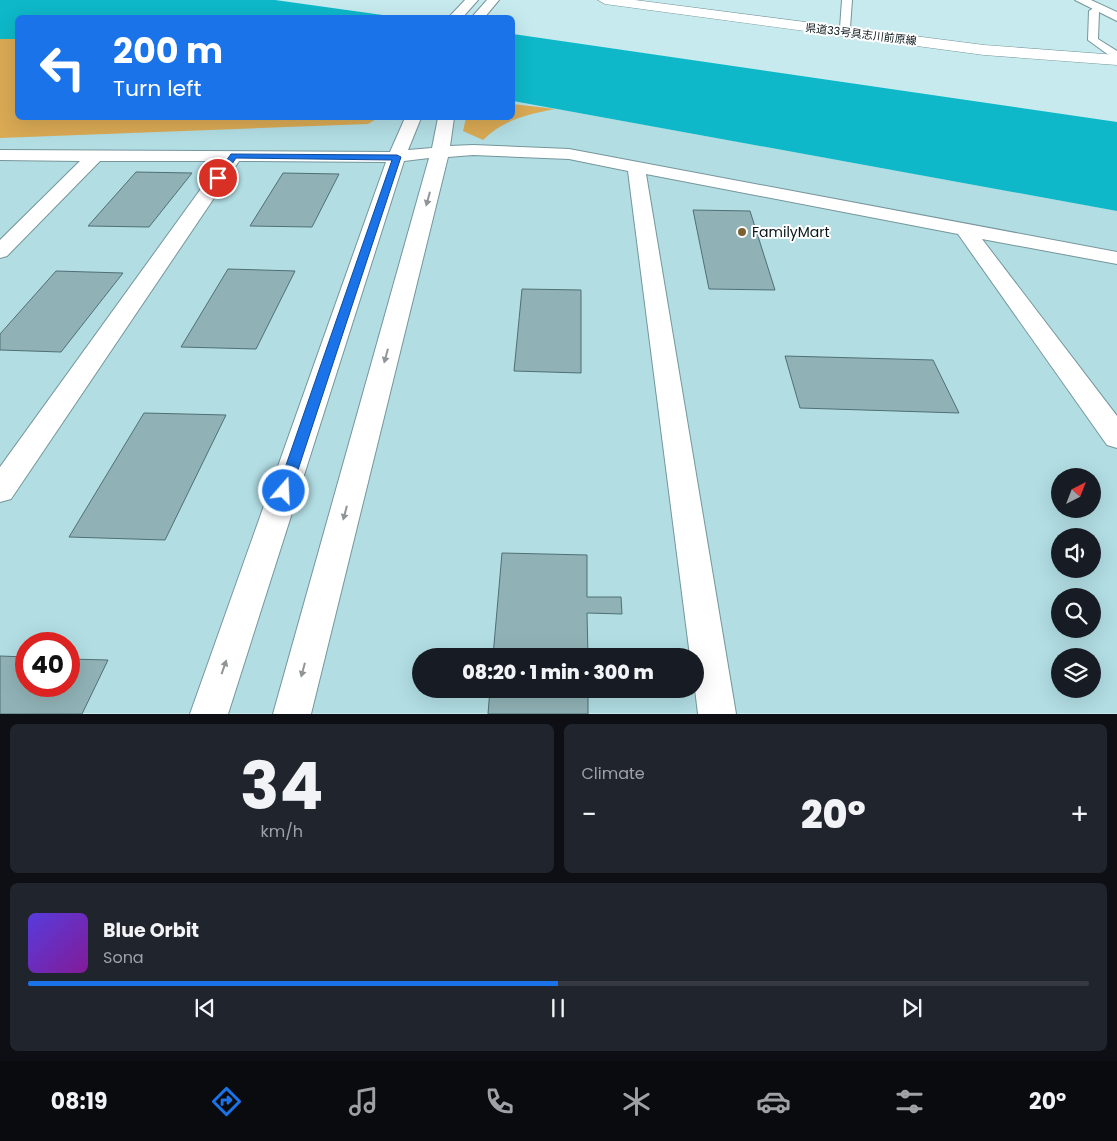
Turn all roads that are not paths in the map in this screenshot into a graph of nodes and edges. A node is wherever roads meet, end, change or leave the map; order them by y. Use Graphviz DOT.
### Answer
graph roads {
  1 [pos="472,0"];
  2 [pos="493,0"];
  3 [pos="605,0"];
  4 [pos="640,0"];
  5 [pos="847,0"];
  6 [pos="1081,0"];
  7 [pos="1098,8"];
  8 [pos="457,15"];
  9 [pos="480,15"];
  10 [pos="1117,17"];
  11 [pos="845,28"];
  12 [pos="1116,58"];
  13 [pos="412,120"];
  14 [pos="446,120"];
  15 [pos="0,146"];
  16 [pos="399,152"];
  17 [pos="440,152"];
  18 [pos="0,155"];
  19 [pos="96,155"];
  20 [pos="234,156"];
  21 [pos="636,166"];
  22 [pos="964,228"];
  23 [pos="0,252"];
  24 [pos="1117,258"];
  25 [pos="1117,437"];
  26 [pos="0,490"];
  27 [pos="209,714"];
  28 [pos="292,714"];
  29 [pos="717,714"];
  1 -- 8 [label="street"];
  2 -- 9 [label="street"];
  3 -- 12 [label="main road, 県道33号具志川前原線"];
  4 -- 11 [label="main road, 県道33号具志川前原線"];
  5 -- 11 [label="street"];
  6 -- 7 [label="street"];
  7 -- 10 [label="street"];
  7 -- 12 [label="street"];
  11 -- 12 [label="main road, 県道33号具志川前原線"];
  13 -- 16 [label="street"];
  14 -- 17 [label="street"];
  15 -- 16 [label="street"];
  16 -- 17 [label="street"];
  16 -- 20 [label="street"];
  27 -- 16 [label="street, one-way"];
  17 -- 21 [label="street"];
  17 -- 28 [label="street, one-way"];
  18 -- 19 [label="street"];
  19 -- 20 [label="street"];
  19 -- 23 [label="street"];
  20 -- 26 [label="street"];
  21 -- 22 [label="street"];
  21 -- 29 [label="street"];
  22 -- 24 [label="street"];
  22 -- 25 [label="street"];
}
